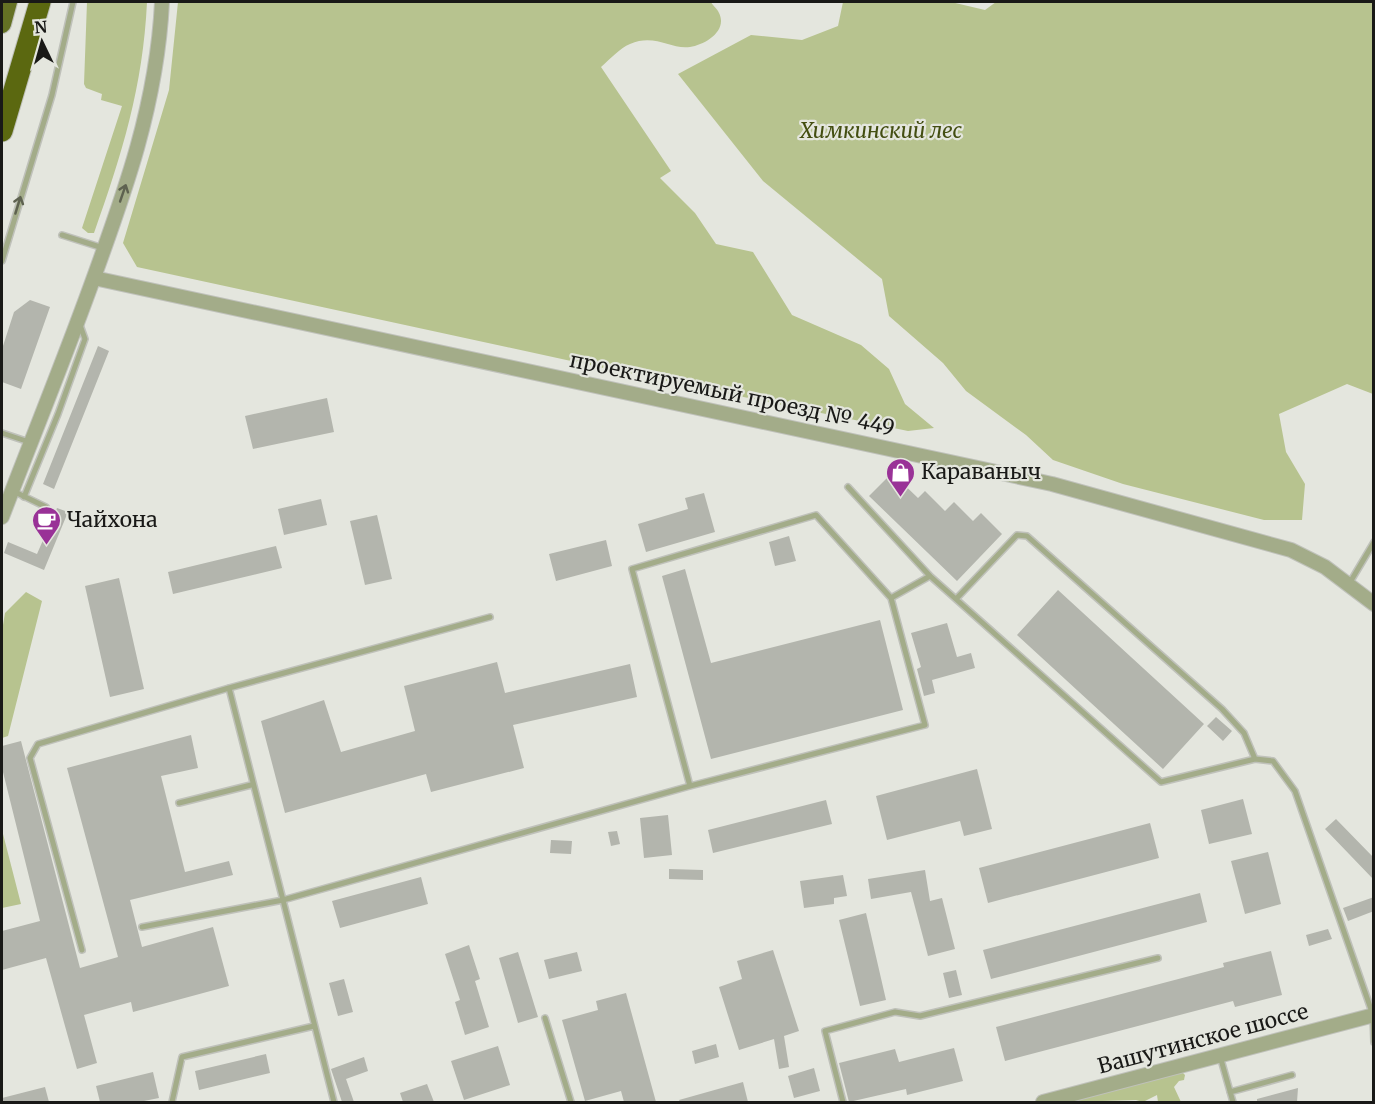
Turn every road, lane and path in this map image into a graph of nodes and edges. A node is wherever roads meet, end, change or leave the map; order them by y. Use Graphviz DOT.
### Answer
graph roads {
  1 [pos="8,2"];
  2 [pos="40,2"];
  3 [pos="73,2"];
  4 [pos="162,2"];
  5 [pos="2,24"];
  6 [pos="2,132"];
  7 [pos="62,235"];
  8 [pos="104,249"];
  9 [pos="2,261"];
  10 [pos="94,278"];
  11 [pos="78,321"];
  12 [pos="2,434"];
  13 [pos="30,443"];
  14 [pos="848,487"];
  15 [pos="18,494"];
  16 [pos="46,507"];
  17 [pos="2,518"];
  18 [pos="1374,542"];
  19 [pos="930,576"];
  20 [pos="1349,584"];
  21 [pos="891,598"];
  22 [pos="956,599"];
  23 [pos="1374,604"];
  24 [pos="490,617"];
  25 [pos="229,688"];
  26 [pos="1255,759"];
  27 [pos="251,785"];
  28 [pos="690,786"];
  29 [pos="179,803"];
  30 [pos="283,900"];
  31 [pos="142,927"];
  32 [pos="82,950"];
  33 [pos="1158,958"];
  34 [pos="1373,1015"];
  35 [pos="545,1018"];
  36 [pos="314,1026"];
  37 [pos="1374,1042"];
  38 [pos="1220,1056"];
  39 [pos="1292,1075"];
  40 [pos="1230,1092"];
  41 [pos="172,1102"];
  42 [pos="334,1102"];
  43 [pos="571,1102"];
  44 [pos="843,1102"];
  45 [pos="1043,1102"];
  46 [pos="1233,1102"];
  1 -- 5 [label="highway"];
  2 -- 6 [label="highway"];
  9 -- 3 [label="lane, one-way"];
  8 -- 4 [label="street, one-way"];
  7 -- 8 [label="lane"];
  8 -- 10 [label="street"];
  10 -- 11 [label="street"];
  10 -- 20 [label="street, проектируемый проезд № 449"];
  11 -- 13 [label="street"];
  11 -- 15 [label="lane"];
  12 -- 13 [label="lane"];
  13 -- 15 [label="street"];
  14 -- 19 [label="lane"];
  15 -- 16 [label="lane"];
  15 -- 17 [label="street"];
  18 -- 20 [label="lane"];
  19 -- 21 [label="lane"];
  19 -- 22 [label="lane"];
  20 -- 23 [label="street, проектируемый проезд № 449"];
  21 -- 28 [label="lane"];
  21 -- 28 [label="lane"];
  22 -- 26 [label="lane"];
  22 -- 26 [label="lane"];
  24 -- 25 [label="lane"];
  25 -- 27 [label="lane"];
  25 -- 32 [label="lane"];
  26 -- 34 [label="lane"];
  27 -- 29 [label="lane"];
  27 -- 30 [label="lane"];
  28 -- 30 [label="lane"];
  30 -- 31 [label="lane"];
  30 -- 36 [label="lane"];
  33 -- 44 [label="lane"];
  34 -- 37 [label="lane"];
  34 -- 38 [label="street, Вашутинское шоссе"];
  35 -- 43 [label="lane"];
  36 -- 41 [label="lane"];
  36 -- 42 [label="lane"];
  38 -- 40 [label="lane"];
  38 -- 45 [label="street, Вашутинское шоссе"];
  39 -- 40 [label="lane"];
  40 -- 46 [label="lane"];
}
